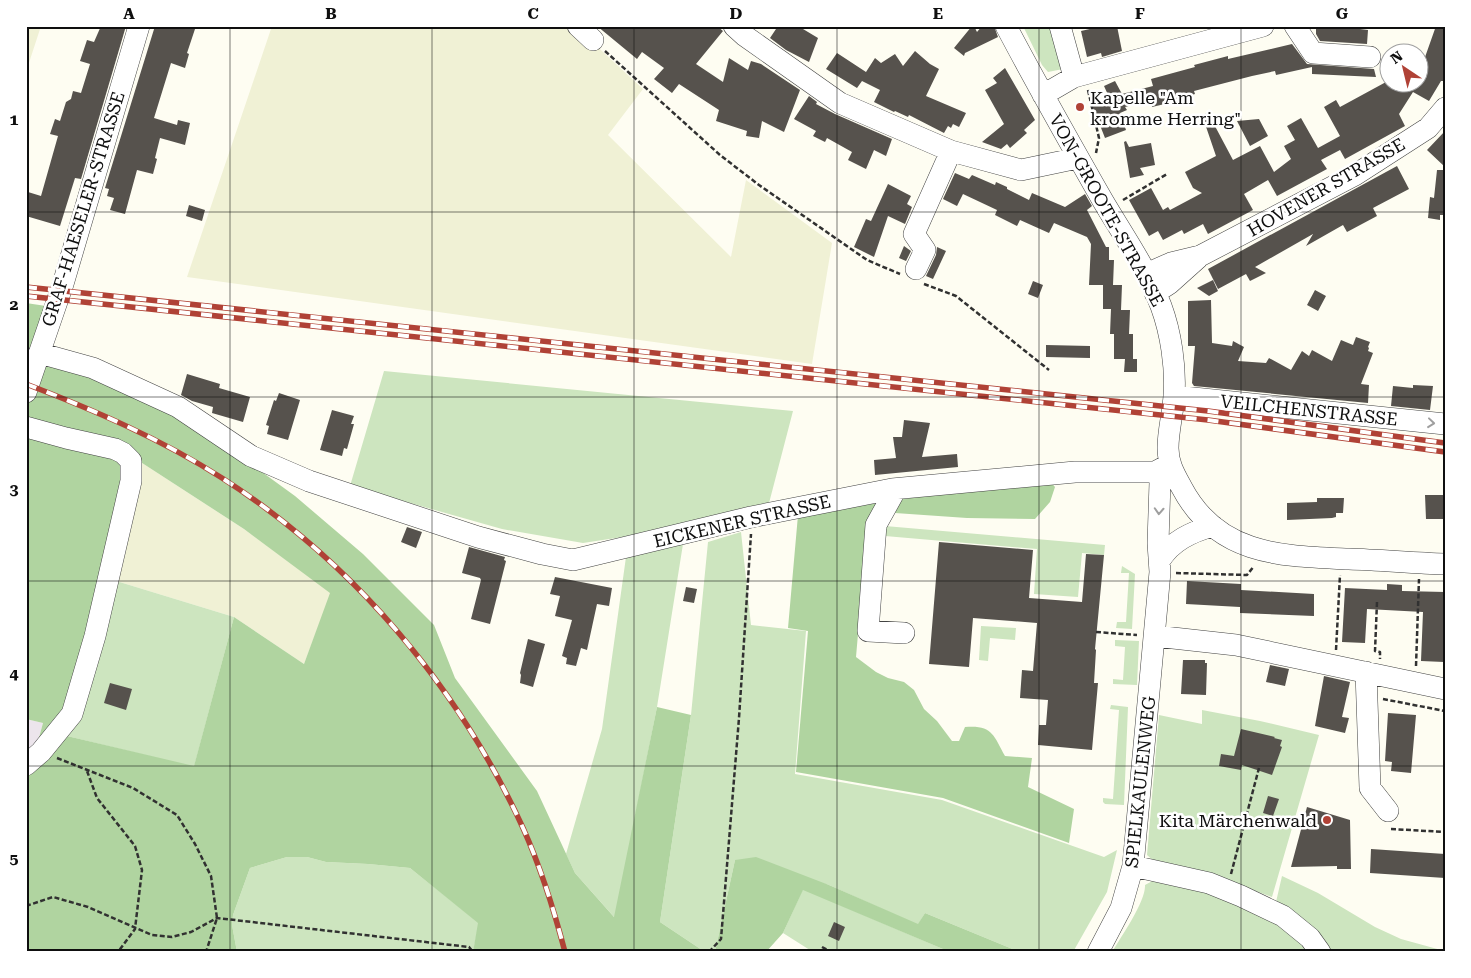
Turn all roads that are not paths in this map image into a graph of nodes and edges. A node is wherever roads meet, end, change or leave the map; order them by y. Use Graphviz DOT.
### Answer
graph roads {
  1 [pos="139,26"];
  2 [pos="734,26"];
  3 [pos="1006,26"];
  4 [pos="1060,26"];
  5 [pos="1263,26"];
  6 [pos="1296,26"];
  7 [pos="1370,57"];
  8 [pos="1079,76"];
  9 [pos="1043,95"];
  10 [pos="1445,108"];
  11 [pos="952,151"];
  12 [pos="1078,158"];
  13 [pos="1200,256"];
  14 [pos="1146,274"];
  15 [pos="912,275"];
  16 [pos="1156,293"];
  17 [pos="39,353"];
  18 [pos="26,392"];
  19 [pos="1174,396"];
  20 [pos="1445,424"];
  21 [pos="26,427"];
  22 [pos="1170,464"];
  23 [pos="896,489"];
  24 [pos="1213,526"];
  25 [pos="1445,564"];
  26 [pos="1160,566"];
  27 [pos="904,633"];
  28 [pos="1155,636"];
  29 [pos="1373,674"];
  30 [pos="1445,689"];
  31 [pos="34,758"];
  32 [pos="1388,811"];
  33 [pos="1133,866"];
  34 [pos="1098,952"];
  35 [pos="1320,952"];
  1 -- 17 [label="street, GRAF-HAESELER-STRASSE"];
  2 -- 11 [label="street"];
  3 -- 9 [label="street, VON-GROOTE-STRASSE"];
  4 -- 8 [label="street"];
  5 -- 8 [label="street"];
  6 -- 7 [label="street"];
  8 -- 9 [label="street"];
  9 -- 12 [label="street, VON-GROOTE-STRASSE"];
  10 -- 13 [label="street, HOVENER STRASSE"];
  11 -- 12 [label="street"];
  11 -- 15 [label="street"];
  12 -- 14 [label="street, VON-GROOTE-STRASSE"];
  13 -- 14 [label="street, HOVENER STRASSE"];
  13 -- 16 [label="street, HOVENER STRASSE"];
  14 -- 16 [label="street, VON-GROOTE-STRASSE"];
  16 -- 19 [label="street, VON-GROOTE-STRASSE"];
  17 -- 18 [label="street, GRAF-HAESELER-STRASSE"];
  17 -- 23 [label="street, EICKENER STRASSE"];
  19 -- 20 [label="street, VEILCHENSTRASSE, one-way"];
  19 -- 22 [label="street, VON-GROOTE-STRASSE"];
  21 -- 31 [label="street"];
  22 -- 23 [label="street, EICKENER STRASSE"];
  22 -- 24 [label="street"];
  22 -- 26 [label="street, SPIELKAULENWEG, one-way"];
  23 -- 27 [label="street"];
  24 -- 25 [label="street"];
  24 -- 26 [label="street"];
  26 -- 28 [label="street, SPIELKAULENWEG"];
  28 -- 29 [label="street"];
  28 -- 33 [label="street, SPIELKAULENWEG"];
  29 -- 30 [label="street"];
  29 -- 32 [label="street"];
  33 -- 34 [label="street, SPIELKAULENWEG"];
  33 -- 35 [label="street"];
}
